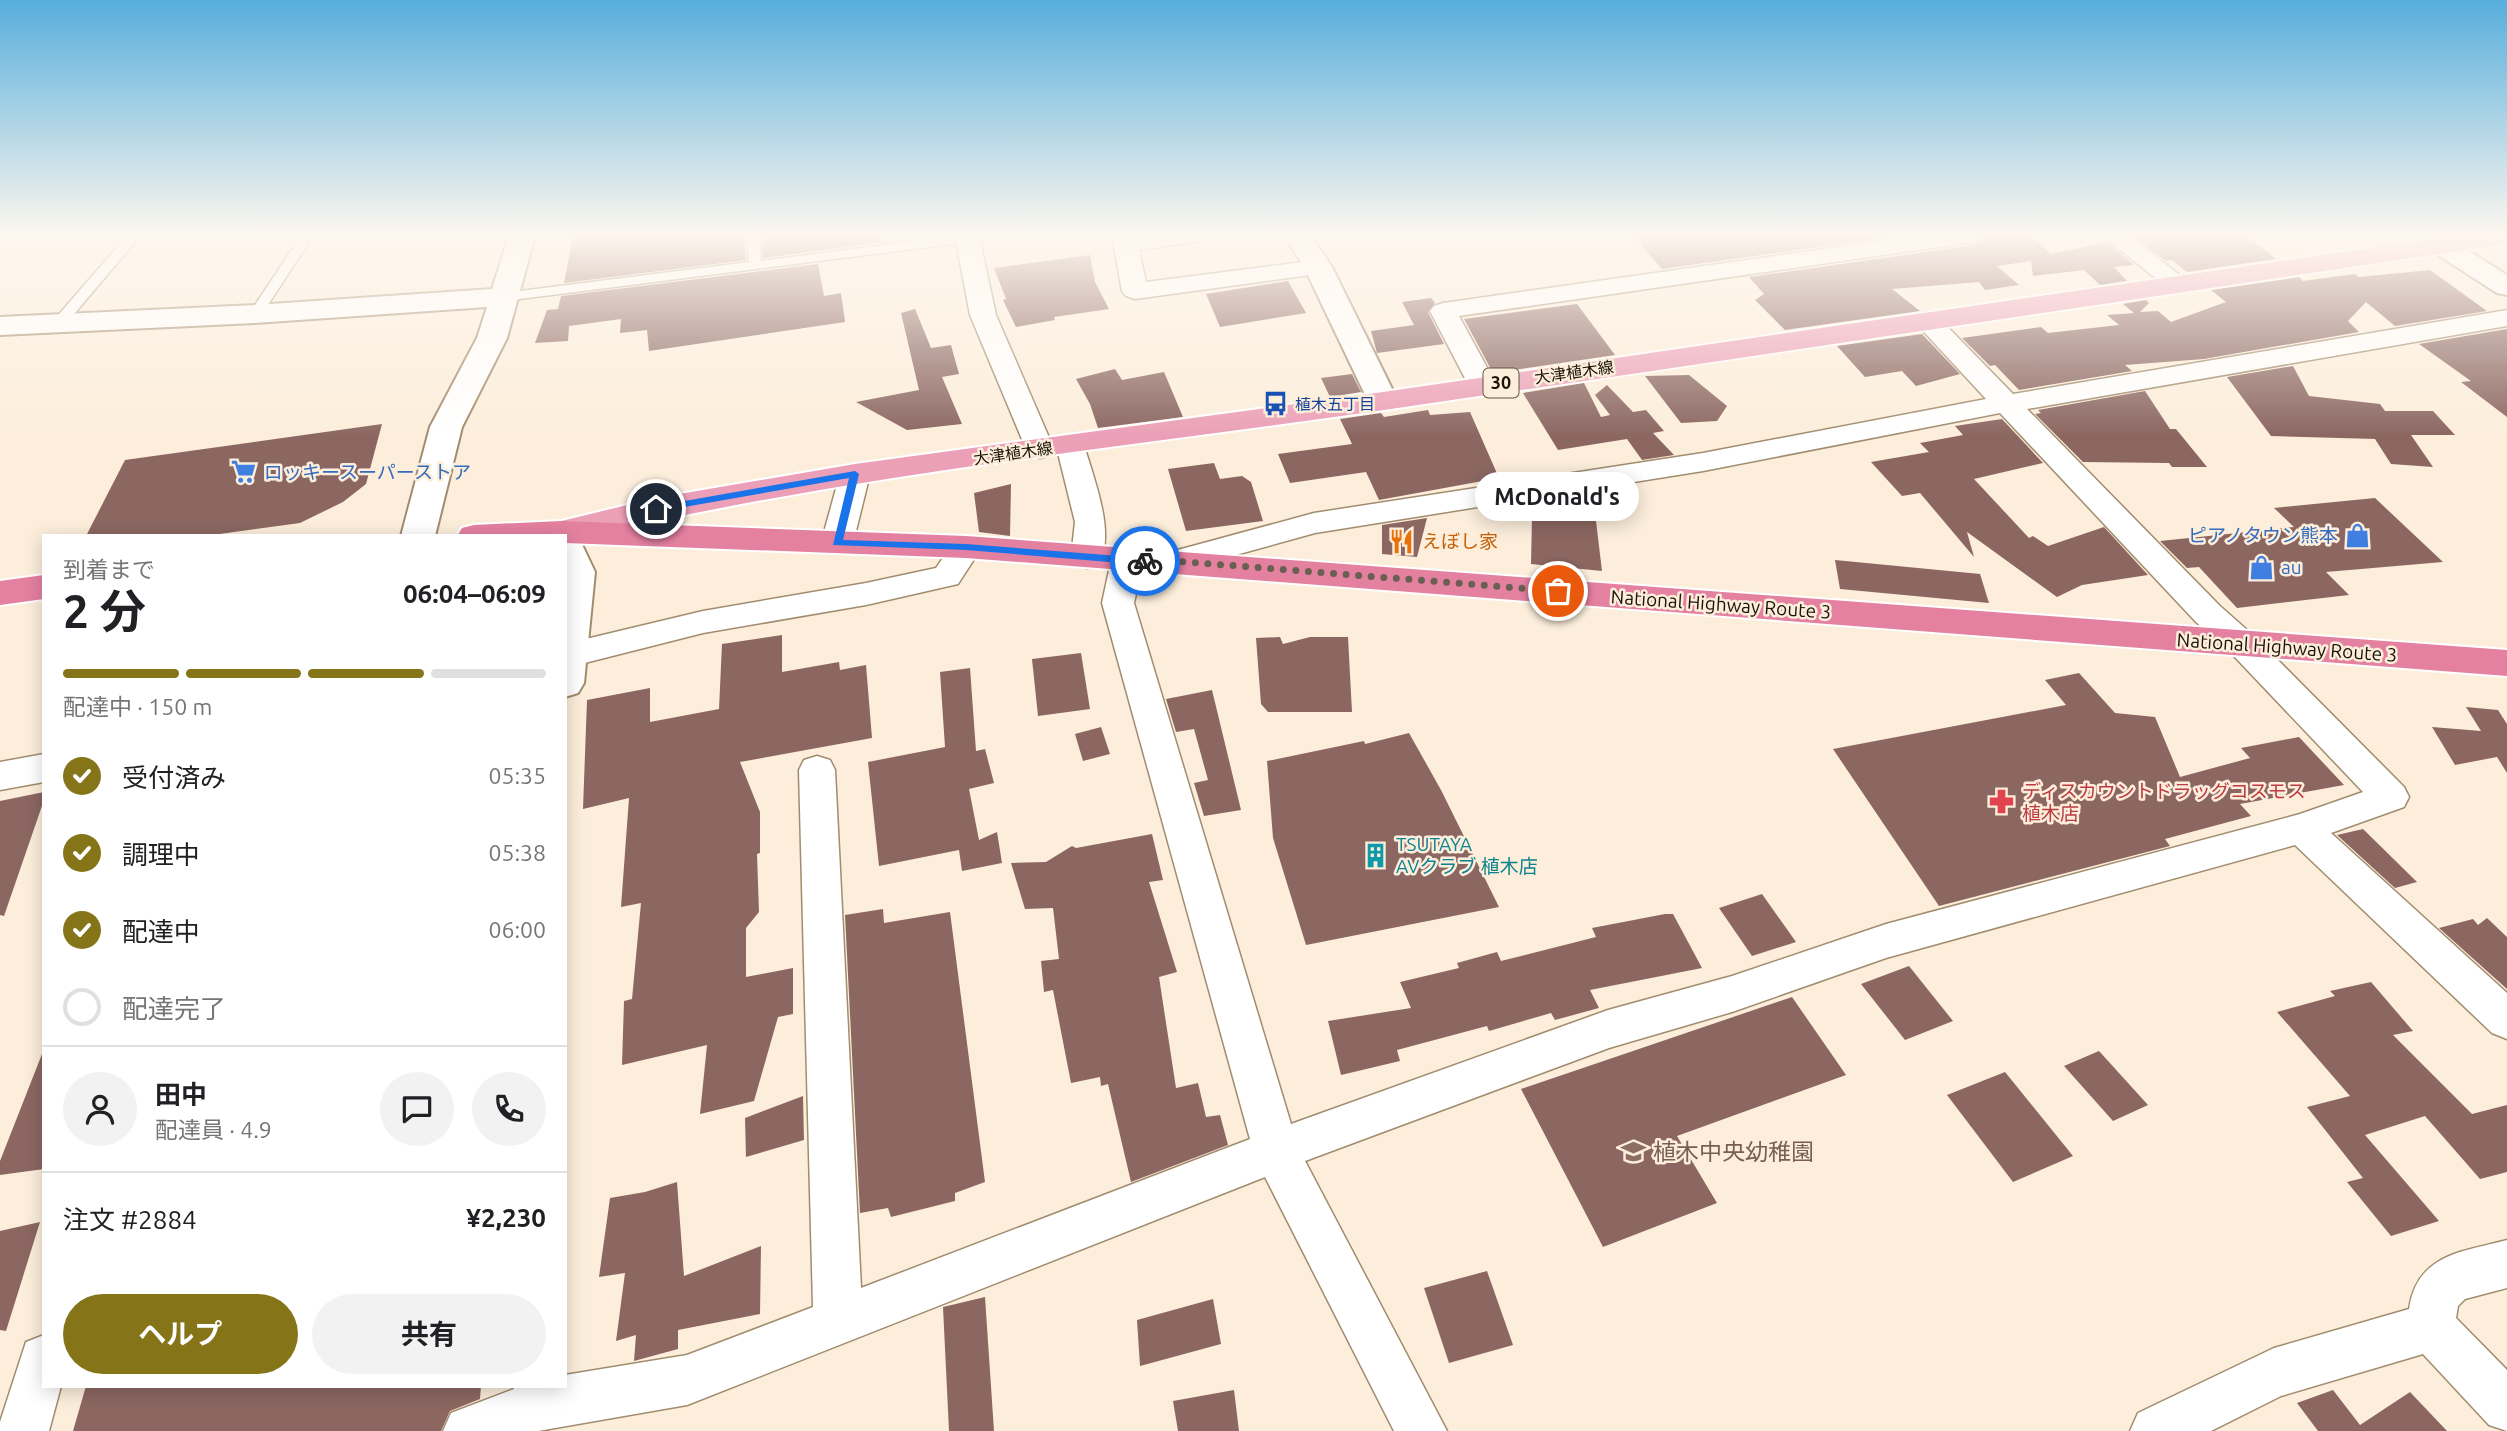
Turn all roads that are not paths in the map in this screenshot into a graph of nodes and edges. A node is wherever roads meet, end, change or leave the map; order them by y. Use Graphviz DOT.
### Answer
graph roads {
  1 [pos="76,303"];
  2 [pos="262,303"];
  3 [pos="414,303"];
  4 [pos="502,303"];
  5 [pos="980,303"];
  6 [pos="1335,303"];
  7 [pos="1501,303"];
  8 [pos="2047,303"];
  9 [pos="255,313"];
  10 [pos="2507,318"];
  11 [pos="1926,320"];
  12 [pos="59,323"];
  13 [pos="0,326"];
  14 [pos="1483,386"];
  15 [pos="1383,401"];
  16 [pos="2005,404"];
  17 [pos="1070,445"];
  18 [pos="1040,449"];
  19 [pos="855,474"];
  20 [pos="419,534"];
  21 [pos="567,535"];
  22 [pos="567,536"];
  23 [pos="837,543"];
  24 [pos="567,546"];
  25 [pos="966,547"];
  26 [pos="1087,558"];
  27 [pos="1127,561"];
  28 [pos="1174,561"];
  29 [pos="42,587"];
  30 [pos="0,593"];
  31 [pos="2243,645"];
  32 [pos="2507,663"];
  33 [pos="567,664"];
  34 [pos="42,768"];
  35 [pos="817,770"];
  36 [pos="0,776"];
  37 [pos="2302,828"];
  38 [pos="2507,1020"];
  39 [pos="1276,1151"];
  40 [pos="2507,1264"];
  41 [pos="838,1322"];
  42 [pos="2431,1327"];
  43 [pos="42,1367"];
  44 [pos="541,1396"];
  45 [pos="2507,1407"];
  46 [pos="23,1431"];
  47 [pos="469,1431"];
  48 [pos="1421,1431"];
  49 [pos="2156,1431"];
  1 -- 12 [label="lane"];
  2 -- 9 [label="lane"];
  3 -- 9 [label="street"];
  4 -- 20 [label="street"];
  5 -- 18 [label="street"];
  6 -- 15 [label="street"];
  7 -- 14 [label="street"];
  8 -- 11 [label="main road, 大津植木線 / 30"];
  9 -- 12 [label="street"];
  10 -- 16 [label="street"];
  11 -- 14 [label="main road, 大津植木線 / 30"];
  11 -- 16 [label="street"];
  12 -- 13 [label="street"];
  14 -- 15 [label="main road, 大津植木線 / 30"];
  15 -- 17 [label="main road, 大津植木線 / 30"];
  16 -- 28 [label="street"];
  16 -- 31 [label="street"];
  17 -- 18 [label="main road, 大津植木線 / 30"];
  17 -- 26 [label="street"];
  18 -- 19 [label="main road, 大津植木線 / 30"];
  19 -- 21 [label="main road, 大津植木線 / 30"];
  19 -- 23 [label="street"];
  22 -- 23 [label="highway, National Highway Route 3"];
  23 -- 25 [label="highway, National Highway Route 3"];
  24 -- 33 [label="street"];
  25 -- 26 [label="highway, National Highway Route 3"];
  25 -- 33 [label="street"];
  26 -- 27 [label="highway, National Highway Route 3"];
  27 -- 28 [label="highway, National Highway Route 3"];
  27 -- 39 [label="street"];
  28 -- 31 [label="highway, National Highway Route 3"];
  29 -- 30 [label="highway"];
  31 -- 32 [label="highway, National Highway Route 3"];
  31 -- 37 [label="street"];
  34 -- 36 [label="street"];
  35 -- 41 [label="street"];
  37 -- 38 [label="street"];
  37 -- 39 [label="street"];
  39 -- 41 [label="street"];
  39 -- 48 [label="street"];
  40 -- 42 [label="street"];
  41 -- 44 [label="street"];
  42 -- 45 [label="street"];
  42 -- 49 [label="street"];
  43 -- 46 [label="street"];
  44 -- 47 [label="street"];
}
